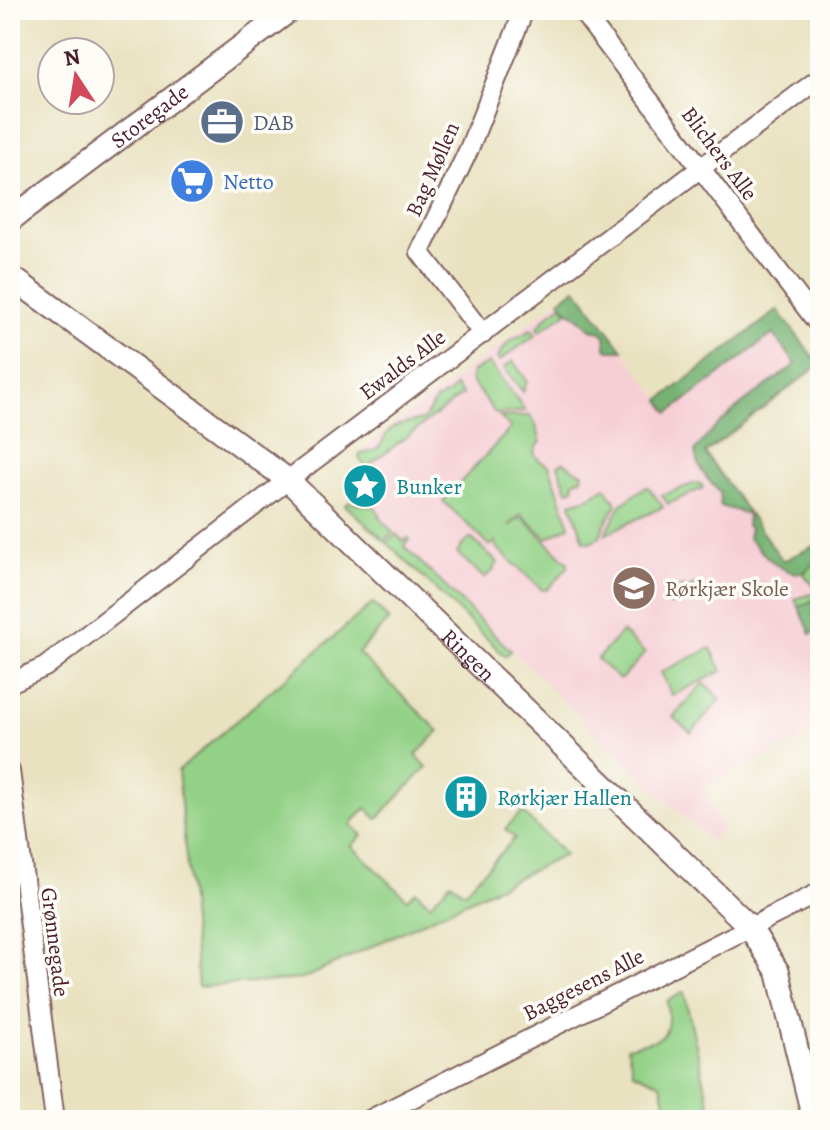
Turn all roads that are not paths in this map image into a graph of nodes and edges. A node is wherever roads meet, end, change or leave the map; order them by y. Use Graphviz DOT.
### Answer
graph roads {
  1 [pos="290,10"];
  2 [pos="524,10"];
  3 [pos="581,10"];
  4 [pos="820,78"];
  5 [pos="701,167"];
  6 [pos="10,220"];
  7 [pos="10,276"];
  8 [pos="820,326"];
  9 [pos="483,334"];
  10 [pos="288,480"];
  11 [pos="10,683"];
  12 [pos="10,771"];
  13 [pos="820,892"];
  14 [pos="749,926"];
  15 [pos="807,1117"];
  16 [pos="55,1120"];
  17 [pos="369,1120"];
  1 -- 6 [label="street, Storegade"];
  2 -- 9 [label="street, Bag Møllen"];
  3 -- 5 [label="street, Blichers Alle"];
  4 -- 5 [label="street, Ewalds Alle"];
  5 -- 8 [label="street, Blichers Alle"];
  5 -- 9 [label="street, Ewalds Alle"];
  7 -- 10 [label="street, Ringen"];
  9 -- 10 [label="street, Ewalds Alle"];
  10 -- 11 [label="street, Ewalds Alle"];
  10 -- 14 [label="street, Ringen"];
  12 -- 16 [label="street, Grønnegade"];
  13 -- 14 [label="street, Baggesens Alle"];
  14 -- 15 [label="street, Ringen"];
  14 -- 17 [label="street, Baggesens Alle"];
}
